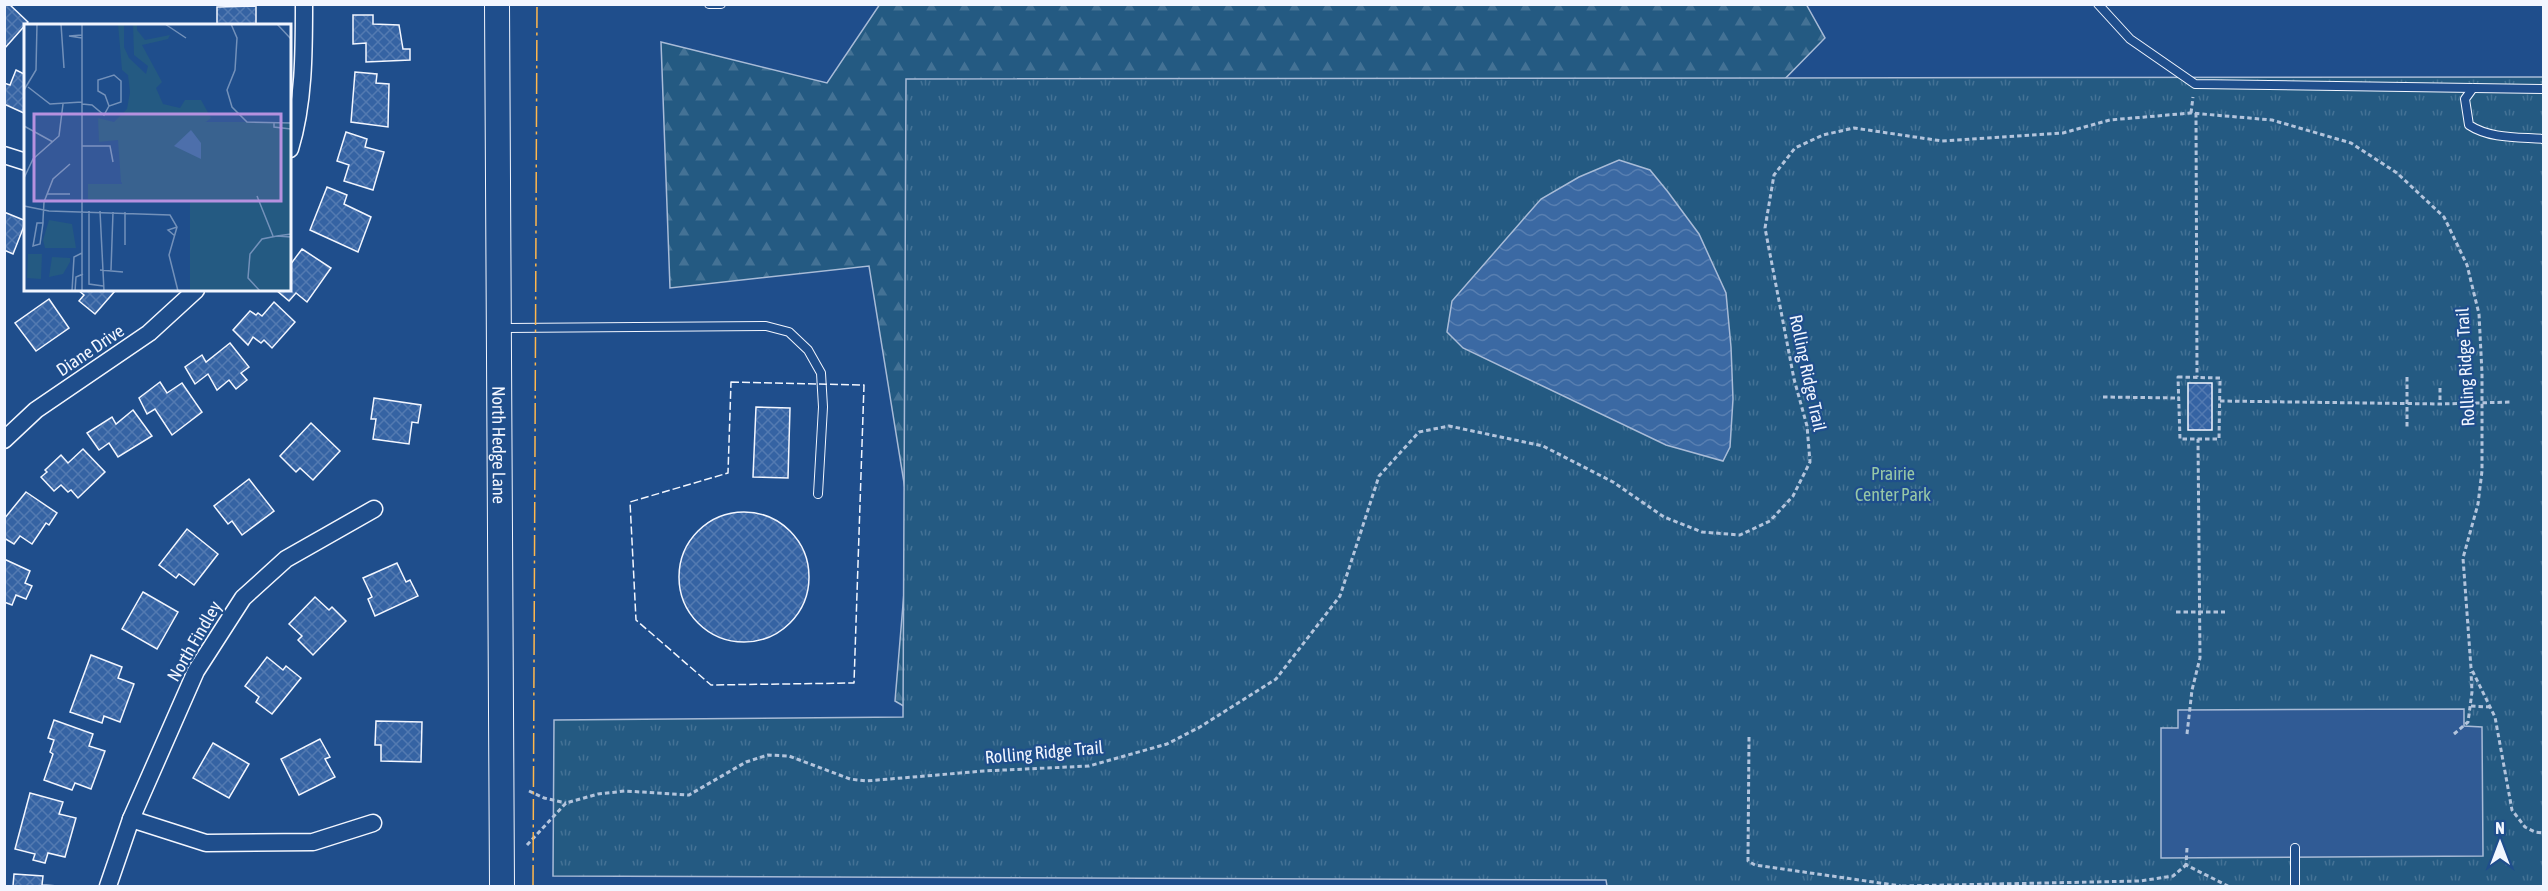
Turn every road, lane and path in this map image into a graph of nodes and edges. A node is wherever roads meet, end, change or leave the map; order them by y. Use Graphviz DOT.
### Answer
graph roads {
  1 [pos="304,4"];
  2 [pos="497,4"];
  3 [pos="709,4"];
  4 [pos="720,4"];
  5 [pos="2098,4"];
  6 [pos="2473,88"];
  7 [pos="2544,88"];
  8 [pos="2196,113"];
  9 [pos="2544,139"];
  10 [pos="291,145"];
  11 [pos="4,155"];
  12 [pos="24,161"];
  13 [pos="195,291"];
  14 [pos="500,328"];
  15 [pos="2197,377"];
  16 [pos="2407,377"];
  17 [pos="2440,388"];
  18 [pos="2103,397"];
  19 [pos="2179,398"];
  20 [pos="2220,401"];
  21 [pos="2512,402"];
  22 [pos="2407,404"];
  23 [pos="2440,404"];
  24 [pos="2483,404"];
  25 [pos="2407,428"];
  26 [pos="2198,439"];
  27 [pos="4,440"];
  28 [pos="818,494"];
  29 [pos="374,509"];
  30 [pos="2176,612"];
  31 [pos="2200,612"];
  32 [pos="2225,612"];
  33 [pos="2471,668"];
  34 [pos="2471,706"];
  35 [pos="2490,707"];
  36 [pos="2187,734"];
  37 [pos="2454,734"];
  38 [pos="1749,737"];
  39 [pos="529,791"];
  40 [pos="566,803"];
  41 [pos="131,819"];
  42 [pos="373,823"];
  43 [pos="2544,833"];
  44 [pos="527,845"];
  45 [pos="2187,848"];
  46 [pos="2295,848"];
  47 [pos="2186,865"];
  48 [pos="108,886"];
  49 [pos="502,886"];
  50 [pos="1901,886"];
  51 [pos="1916,886"];
  52 [pos="2228,886"];
  53 [pos="2295,886"];
  1 -- 10 [label="street"];
  2 -- 14 [label="street, North Hedge Lane"];
  3 -- 4 [label="lane"];
  5 -- 6 [label="lane"];
  6 -- 7 [label="lane"];
  6 -- 9 [label="lane"];
  8 -- 15 [label="path"];
  8 -- 24 [label="path, Rolling Ridge Trail"];
  8 -- 40 [label="path, Rolling Ridge Trail"];
  11 -- 12 [label="street"];
  13 -- 27 [label="street, Diane Drive"];
  14 -- 28 [label="lane"];
  14 -- 49 [label="street, North Hedge Lane"];
  15 -- 19 [label="path"];
  15 -- 20 [label="path"];
  16 -- 22 [label="path"];
  17 -- 23 [label="path"];
  18 -- 19 [label="path"];
  19 -- 26 [label="path"];
  20 -- 22 [label="path"];
  20 -- 26 [label="path"];
  21 -- 24 [label="path"];
  22 -- 23 [label="path"];
  22 -- 25 [label="path"];
  23 -- 24 [label="path"];
  24 -- 33 [label="path, Rolling Ridge Trail"];
  26 -- 31 [label="path"];
  29 -- 41 [label="street, North Findley"];
  30 -- 31 [label="path"];
  31 -- 32 [label="path"];
  31 -- 36 [label="path"];
  33 -- 34 [label="path"];
  33 -- 35 [label="path, Rolling Ridge Trail"];
  34 -- 35 [label="path"];
  34 -- 37 [label="path"];
  35 -- 43 [label="path, Rolling Ridge Trail"];
  38 -- 50 [label="path"];
  39 -- 40 [label="path, Rolling Ridge Trail"];
  40 -- 44 [label="path"];
  41 -- 42 [label="street"];
  41 -- 48 [label="street, North Findley"];
  45 -- 47 [label="path"];
  46 -- 53 [label="lane"];
  47 -- 51 [label="path"];
  47 -- 52 [label="path"];
  50 -- 51 [label="path"];
}
